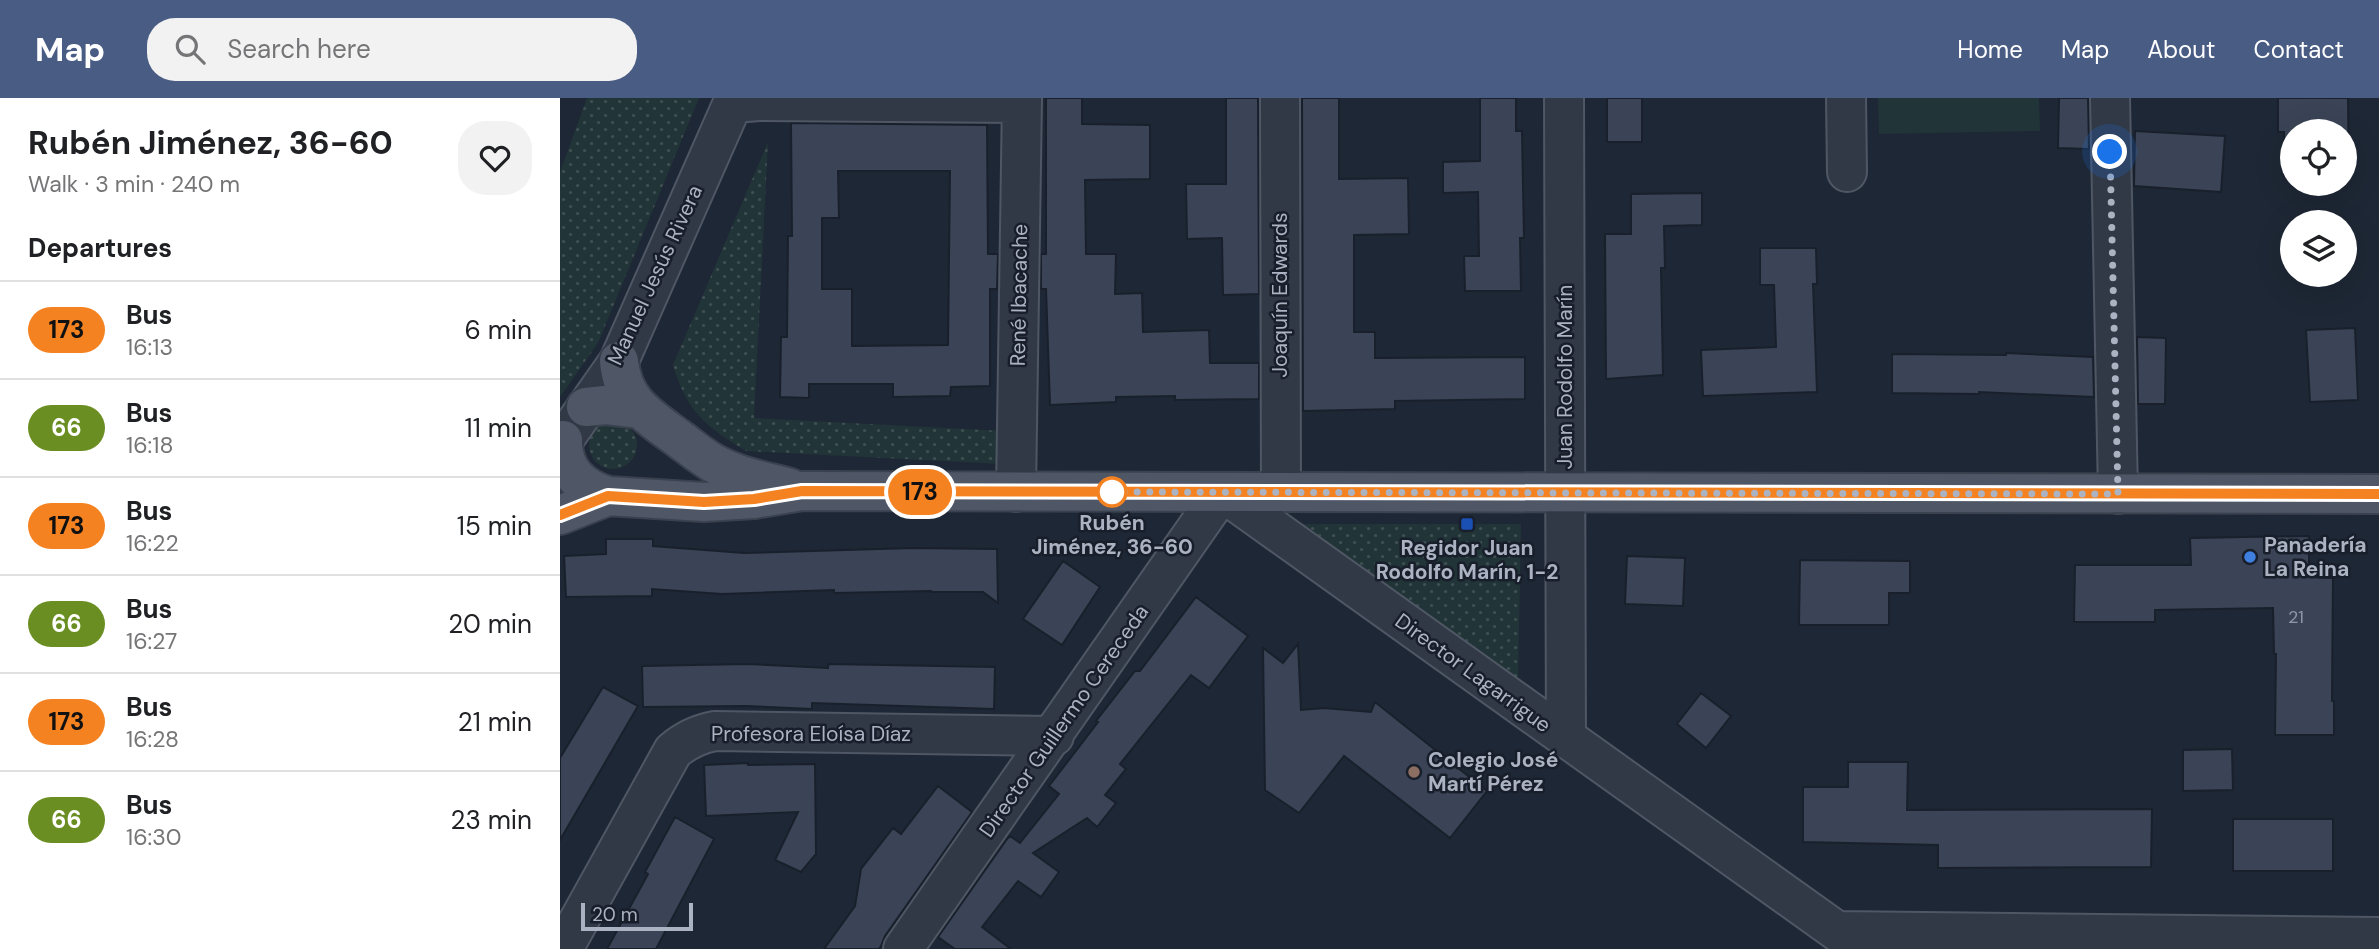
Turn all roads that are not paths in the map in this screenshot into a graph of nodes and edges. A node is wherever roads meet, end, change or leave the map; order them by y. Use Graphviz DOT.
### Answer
graph roads {
  1 [pos="1280,98"];
  2 [pos="1564,98"];
  3 [pos="1846,98"];
  4 [pos="2110,98"];
  5 [pos="734,100"];
  6 [pos="1022,101"];
  7 [pos="1847,172"];
  8 [pos="618,360"];
  9 [pos="586,407"];
  10 [pos="639,410"];
  11 [pos="562,442"];
  12 [pos="802,491"];
  13 [pos="1016,492"];
  14 [pos="1222,492"];
  15 [pos="1281,492"];
  16 [pos="1565,493"];
  17 [pos="2118,494"];
  18 [pos="2379,494"];
  19 [pos="608,496"];
  20 [pos="560,515"];
  21 [pos="1054,736"];
  22 [pos="1566,739"];
  23 [pos="2379,937"];
  24 [pos="1850,940"];
  25 [pos="563,949"];
  26 [pos="903,949"];
  1 -- 15 [label="street, Joaquín Edwards"];
  2 -- 16 [label="street, Juan Rodolfo Marín"];
  3 -- 7 [label="street"];
  4 -- 17 [label="street"];
  5 -- 6 [label="street"];
  5 -- 8 [label="street, Manuel Jesús Rivera"];
  6 -- 13 [label="street, René Ibacache"];
  8 -- 9 [label="street, Manuel Jesús Rivera"];
  8 -- 10 [label="main road"];
  9 -- 10 [label="main road"];
  9 -- 11 [label="street, Manuel Jesús Rivera"];
  10 -- 12 [label="main road"];
  11 -- 19 [label="main road"];
  12 -- 13 [label="main road"];
  12 -- 19 [label="main road"];
  13 -- 14 [label="main road"];
  14 -- 15 [label="main road"];
  14 -- 21 [label="street, Director Guillermo Cereceda"];
  14 -- 22 [label="street, Director Lagarrigue"];
  15 -- 16 [label="main road"];
  16 -- 17 [label="main road"];
  16 -- 22 [label="street, Juan Rodolfo Marín"];
  17 -- 18 [label="main road"];
  19 -- 20 [label="main road"];
  21 -- 25 [label="street, Profesora Eloísa Díaz"];
  21 -- 26 [label="street, Director Guillermo Cereceda"];
  22 -- 24 [label="street, Director Lagarrigue"];
  23 -- 24 [label="street"];
}
